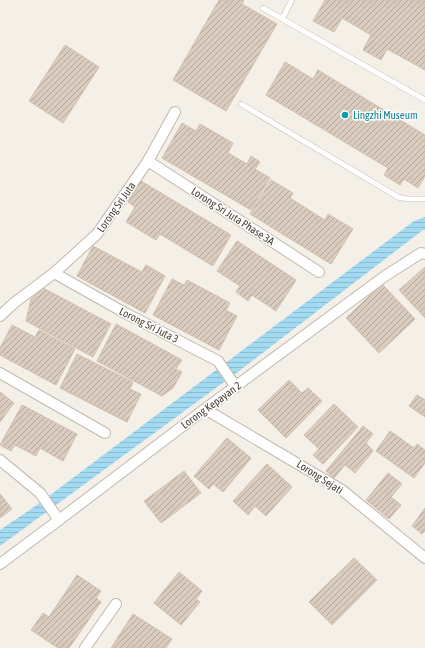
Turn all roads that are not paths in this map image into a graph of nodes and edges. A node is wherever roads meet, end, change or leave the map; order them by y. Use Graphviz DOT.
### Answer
graph roads {
  1 [pos="292,0"];
  2 [pos="263,8"];
  3 [pos="282,19"];
  4 [pos="425,100"];
  5 [pos="241,104"];
  6 [pos="175,112"];
  7 [pos="148,161"];
  8 [pos="425,199"];
  9 [pos="424,253"];
  10 [pos="319,272"];
  11 [pos="54,273"];
  12 [pos="0,316"];
  13 [pos="0,373"];
  14 [pos="234,383"];
  15 [pos="205,409"];
  16 [pos="105,433"];
  17 [pos="0,460"];
  18 [pos="57,516"];
  19 [pos="425,558"];
  20 [pos="0,564"];
  21 [pos="116,604"];
  22 [pos="85,648"];
  1 -- 3 [label="lane"];
  2 -- 3 [label="lane"];
  3 -- 4 [label="lane"];
  5 -- 8 [label="lane"];
  6 -- 7 [label="street, Lorong Sri Juta"];
  7 -- 10 [label="street, Lorong Sri Juta Phase 3A"];
  7 -- 11 [label="street, Lorong Sri Juta"];
  9 -- 14 [label="street, Lorong Kepayan 2"];
  11 -- 12 [label="street, Lorong Sri Juta"];
  11 -- 14 [label="street, Lorong Sri Juta 3"];
  13 -- 16 [label="street"];
  14 -- 15 [label="street, Lorong Kepayan 2"];
  15 -- 18 [label="street, Lorong Kepayan 2"];
  15 -- 19 [label="street, Lorong Sejati"];
  17 -- 18 [label="street"];
  18 -- 20 [label="street, Lorong Kepayan 2"];
  21 -- 22 [label="street"];
}
